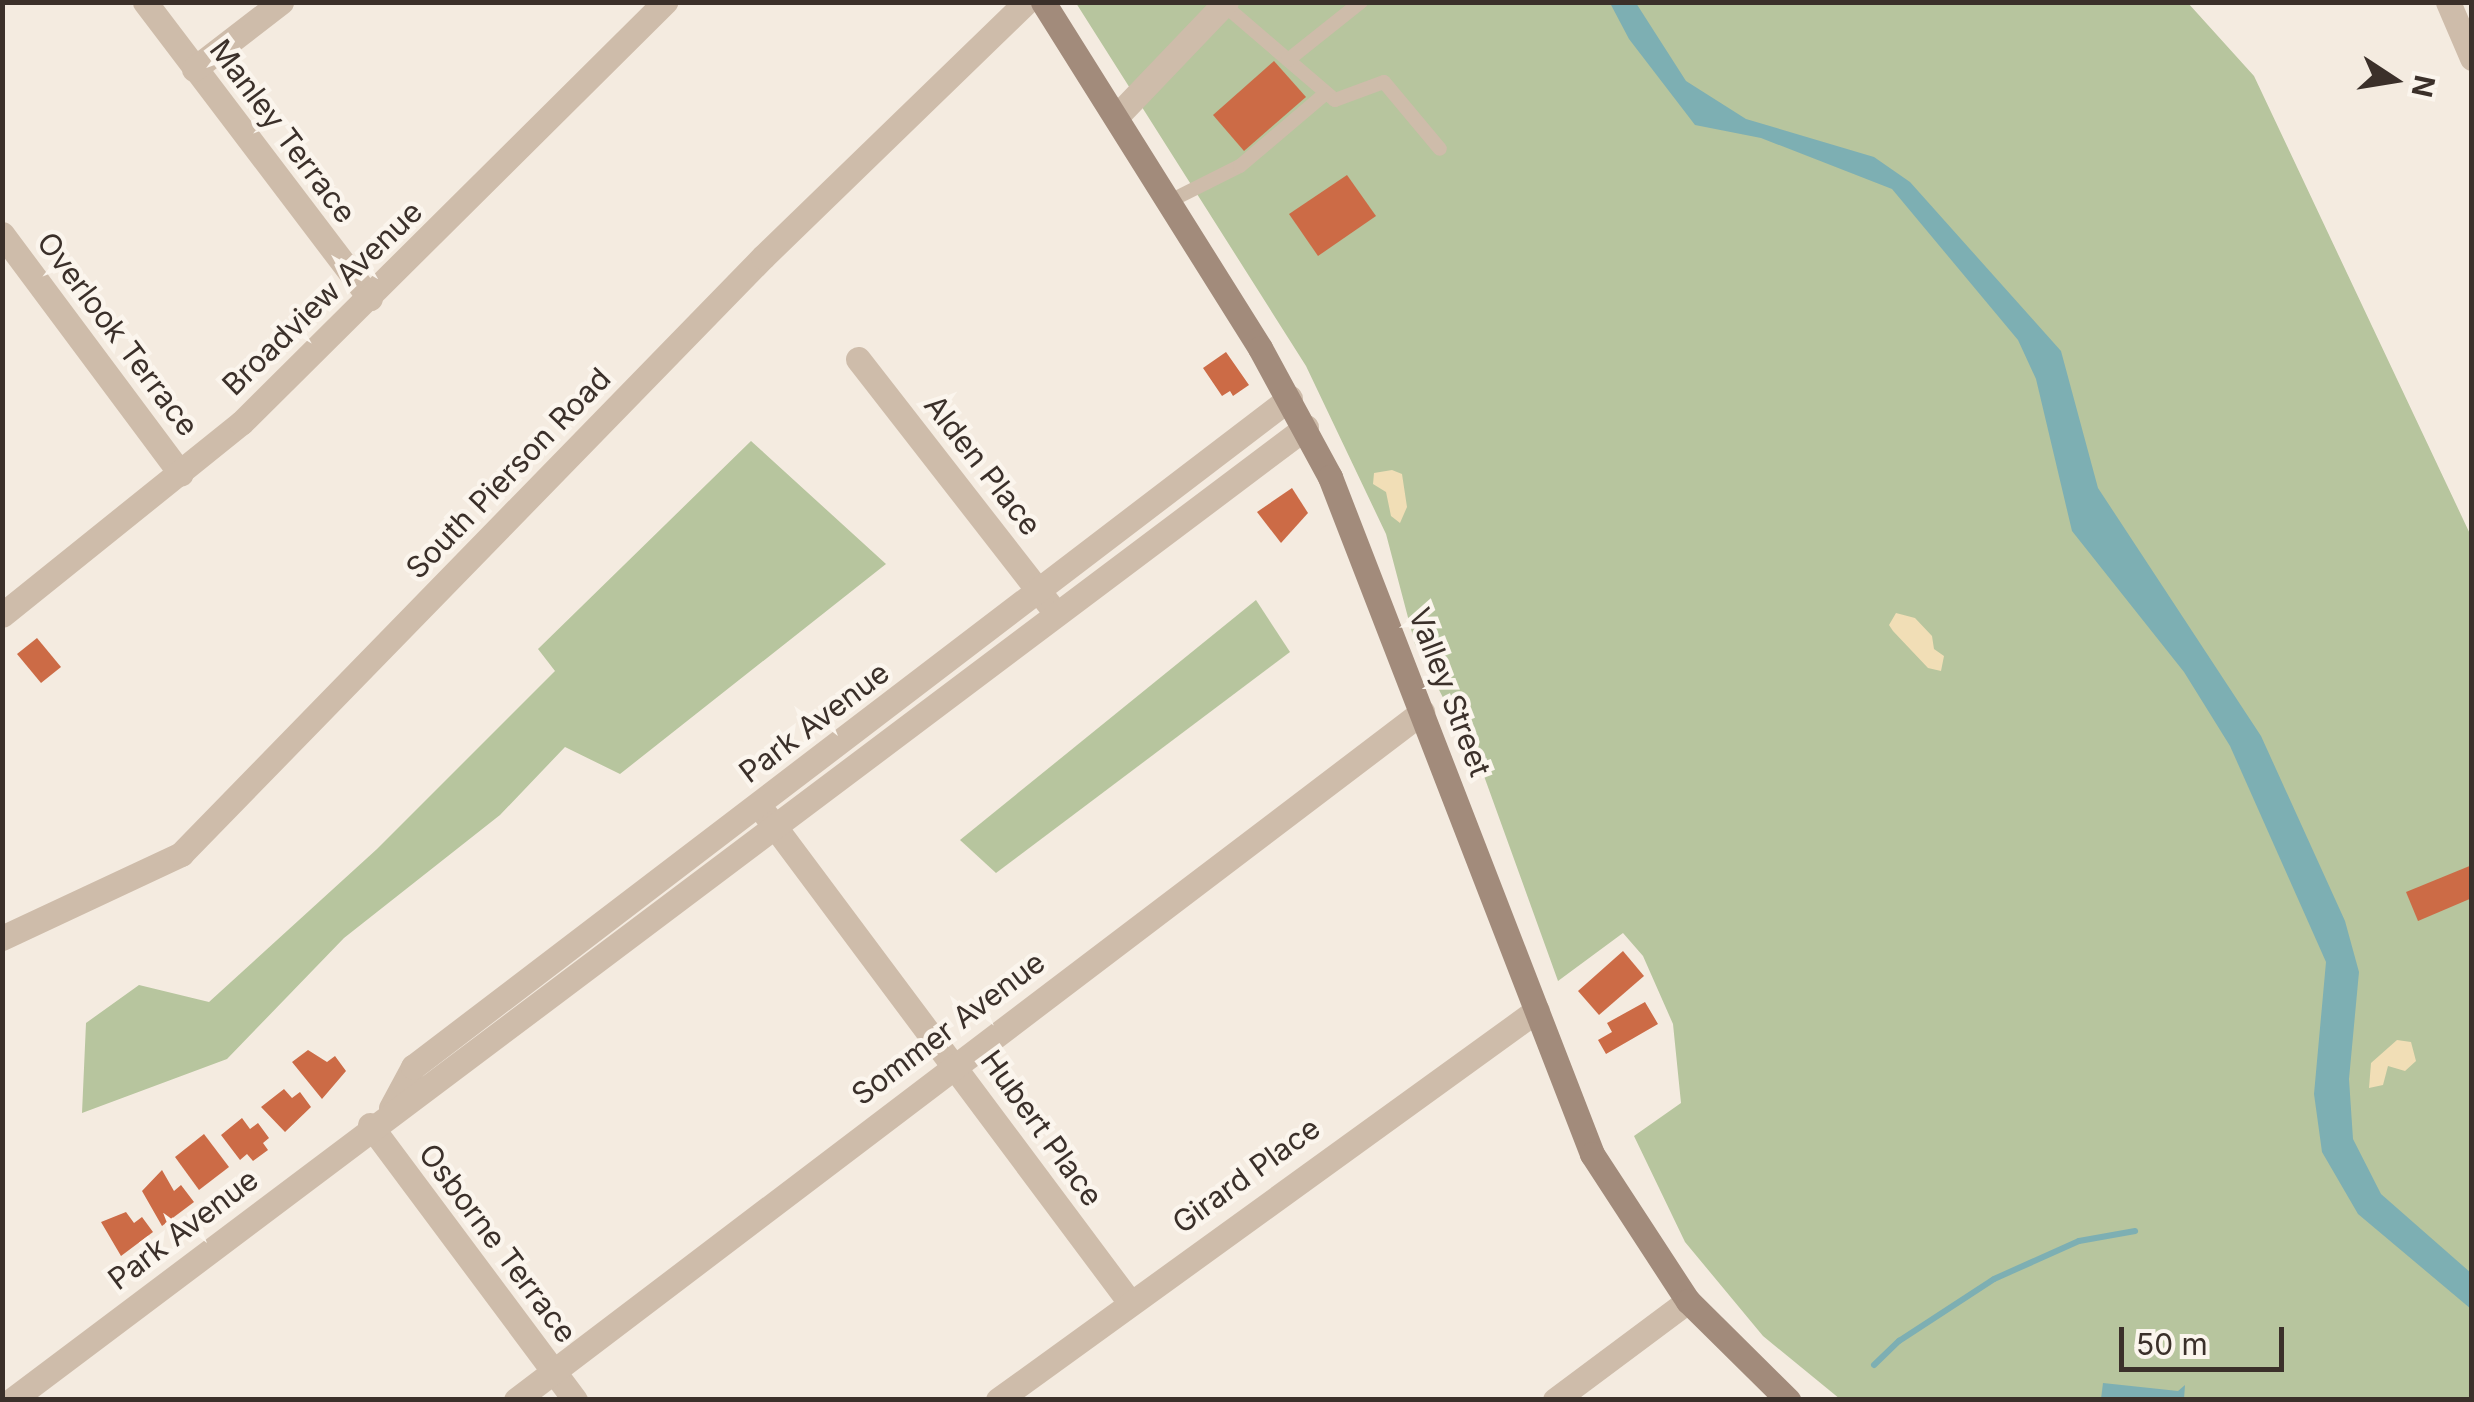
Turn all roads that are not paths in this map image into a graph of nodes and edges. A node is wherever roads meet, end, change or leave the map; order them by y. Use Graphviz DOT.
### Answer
graph roads {
  1 [pos="145,2"];
  2 [pos="282,2"];
  3 [pos="665,2"];
  4 [pos="1026,2"];
  5 [pos="1043,2"];
  6 [pos="1361,2"];
  7 [pos="2448,2"];
  8 [pos="1225,4"];
  9 [pos="2472,58"];
  10 [pos="1288,60"];
  11 [pos="194,68"];
  12 [pos="1325,94"];
  13 [pos="1116,116"];
  14 [pos="1440,149"];
  15 [pos="1170,201"];
  16 [pos="2,234"];
  17 [pos="370,298"];
  18 [pos="858,359"];
  19 [pos="1290,398"];
  20 [pos="1306,427"];
  21 [pos="181,474"];
  22 [pos="1047,602"];
  23 [pos="2,615"];
  24 [pos="1422,712"];
  25 [pos="766,815"];
  26 [pos="2,938"];
  27 [pos="1536,1010"];
  28 [pos="954,1064"];
  29 [pos="370,1125"];
  30 [pos="1128,1300"];
  31 [pos="1688,1302"];
  32 [pos="555,1371"];
  33 [pos="12,1400"];
  34 [pos="516,1400"];
  35 [pos="575,1400"];
  36 [pos="998,1400"];
  37 [pos="1555,1400"];
  38 [pos="1788,1400"];
  1 -- 11 [label="street, Manley Terrace"];
  2 -- 11 [label="street"];
  3 -- 17 [label="street, Broadview Avenue"];
  4 -- 26 [label="street, South Pierson Road"];
  5 -- 13 [label="main road, Valley Street"];
  6 -- 10 [label="lane"];
  7 -- 9 [label="street"];
  8 -- 10 [label="lane"];
  8 -- 13 [label="street"];
  10 -- 12 [label="lane"];
  11 -- 17 [label="street, Manley Terrace"];
  12 -- 14 [label="lane"];
  12 -- 15 [label="lane"];
  13 -- 15 [label="main road, Valley Street"];
  15 -- 19 [label="main road, Valley Street"];
  16 -- 21 [label="street, Overlook Terrace"];
  17 -- 21 [label="street, Broadview Avenue"];
  18 -- 22 [label="street, Alden Place"];
  19 -- 20 [label="main road, Valley Street"];
  19 -- 22 [label="street, Park Avenue"];
  20 -- 22 [label="street, Park Avenue"];
  20 -- 24 [label="main road, Valley Street"];
  21 -- 23 [label="street, Broadview Avenue"];
  22 -- 25 [label="street, Park Avenue"];
  24 -- 27 [label="main road, Valley Street"];
  24 -- 28 [label="street, Sommer Avenue"];
  25 -- 28 [label="street, Hubert Place"];
  25 -- 29 [label="street, Park Avenue"];
  27 -- 30 [label="street, Girard Place"];
  27 -- 31 [label="main road, Valley Street"];
  28 -- 30 [label="street, Hubert Place"];
  28 -- 32 [label="street, Sommer Avenue"];
  29 -- 32 [label="street, Osborne Terrace"];
  29 -- 33 [label="street, Park Avenue"];
  30 -- 36 [label="street, Girard Place"];
  31 -- 37 [label="street"];
  31 -- 38 [label="main road, Valley Street"];
  32 -- 34 [label="street, Sommer Avenue"];
  32 -- 35 [label="street, Osborne Terrace"];
}
